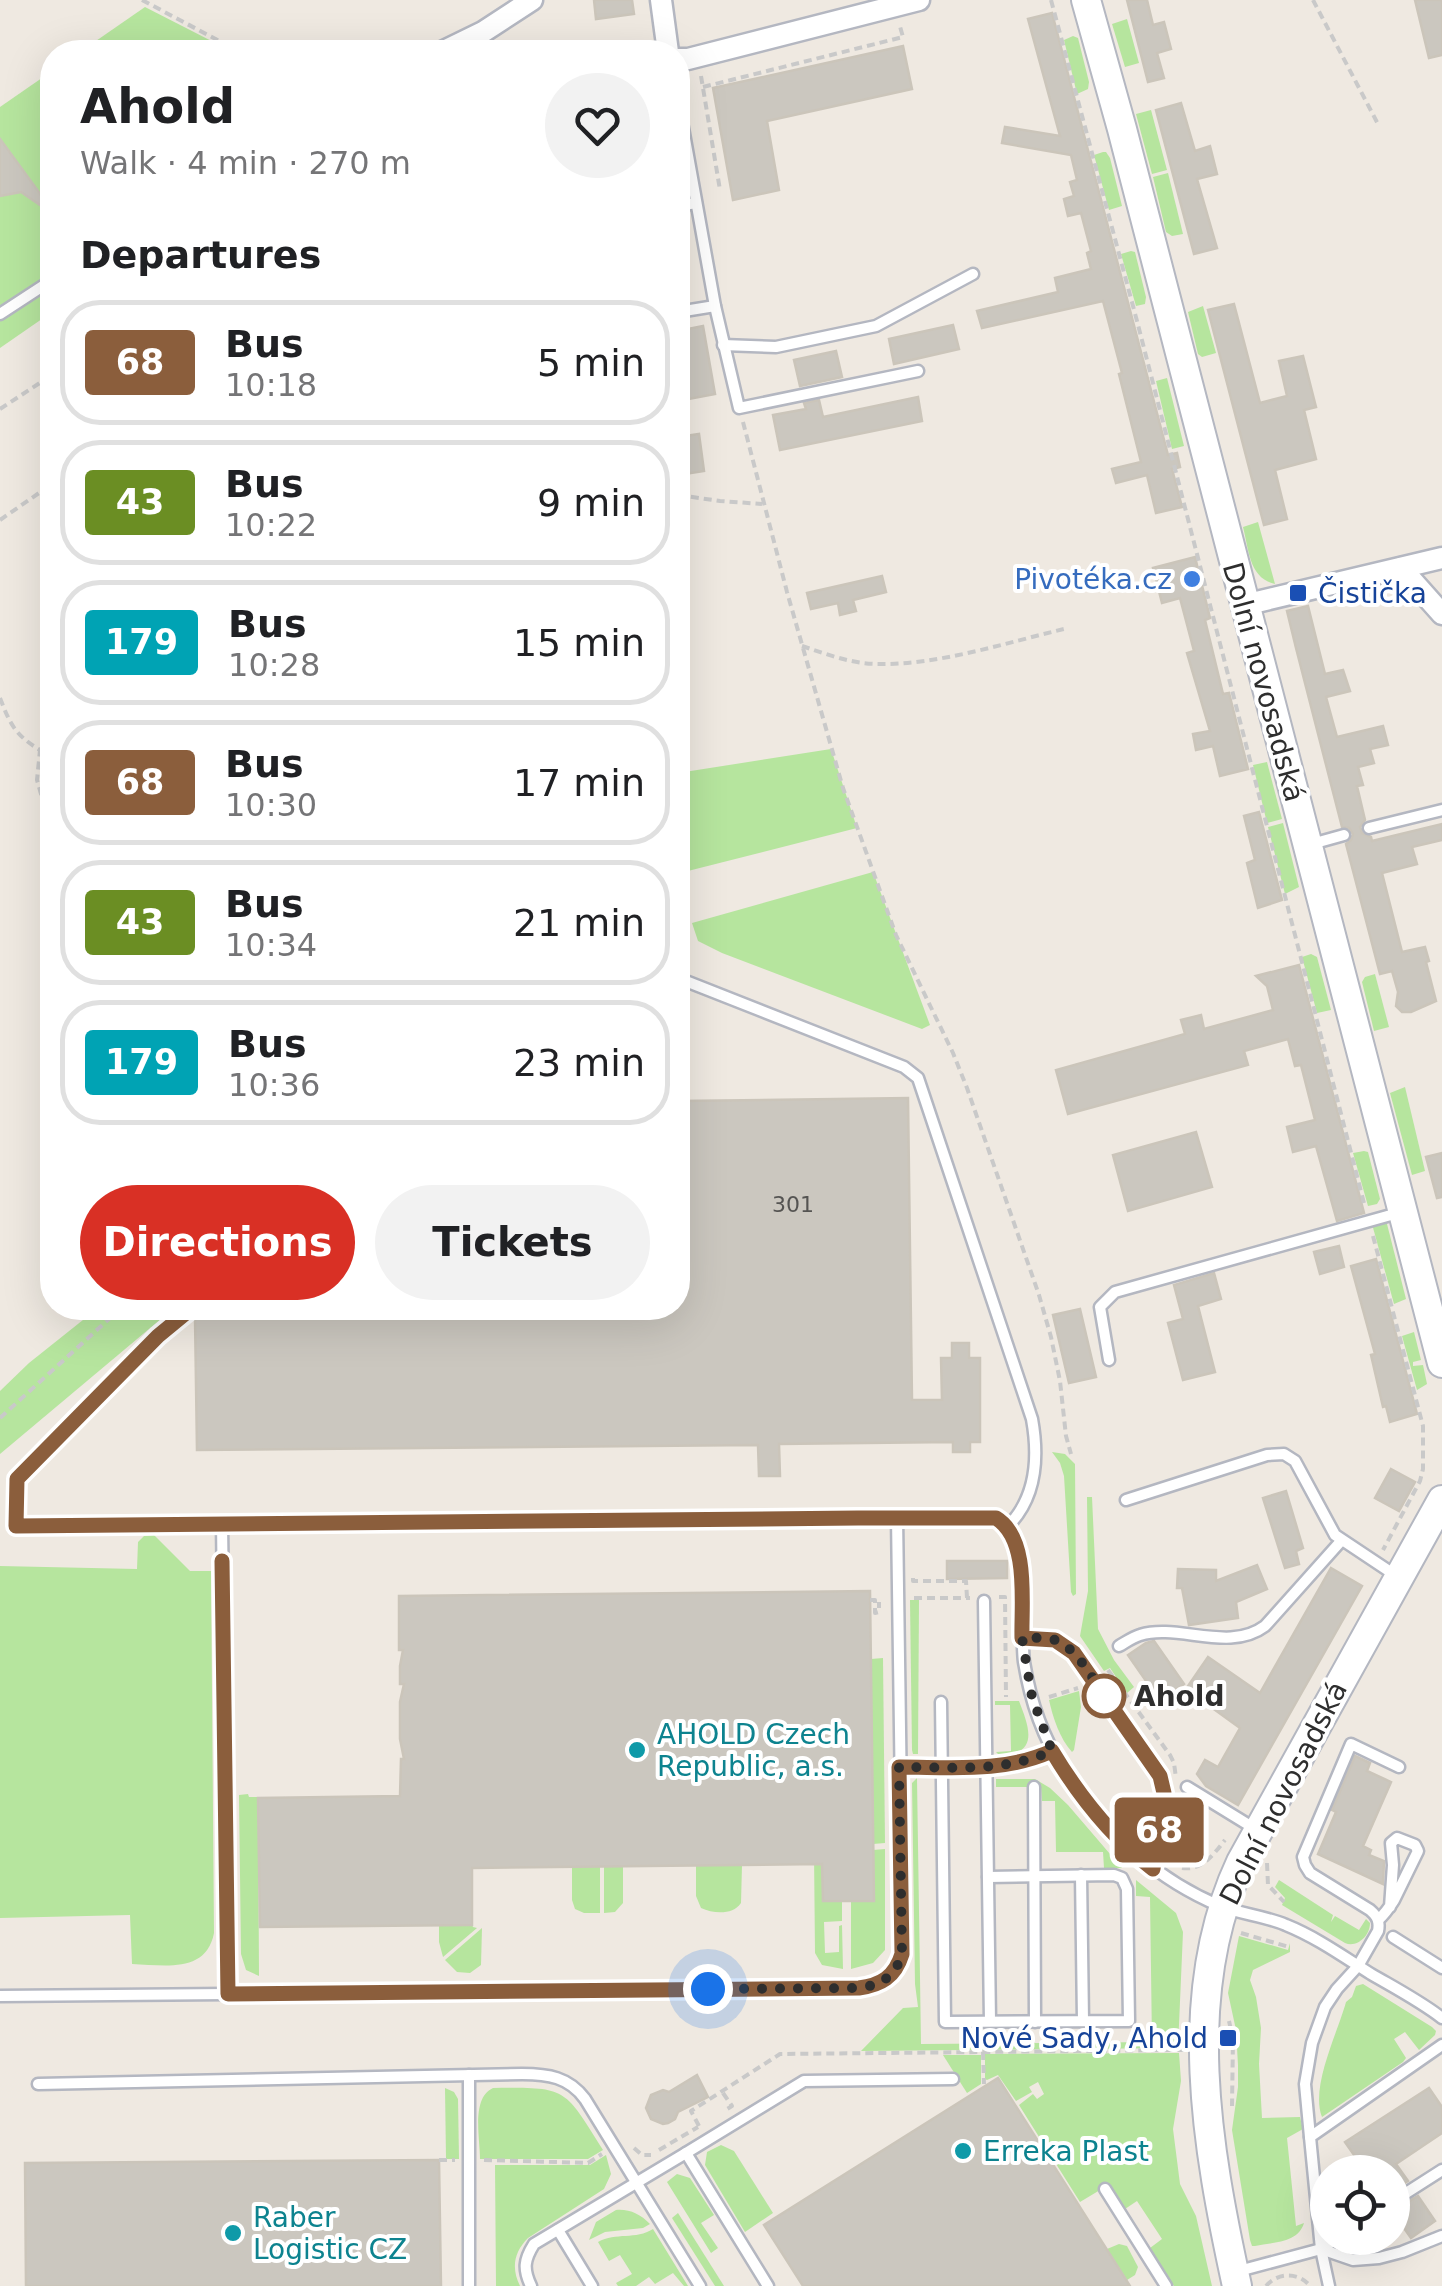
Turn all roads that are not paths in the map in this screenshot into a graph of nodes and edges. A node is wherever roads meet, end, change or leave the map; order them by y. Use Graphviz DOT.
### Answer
graph roads {
  1 [pos="532,0"];
  2 [pos="661,0"];
  3 [pos="919,0"];
  4 [pos="1086,0"];
  5 [pos="466,40"];
  6 [pos="666,40"];
  7 [pos="690,58"];
  8 [pos="690,169"];
  9 [pos="696,203"];
  10 [pos="690,204"];
  11 [pos="972,274"];
  12 [pos="40,288"];
  13 [pos="715,306"];
  14 [pos="690,310"];
  15 [pos="0,314"];
  16 [pos="723,344"];
  17 [pos="918,371"];
  18 [pos="1442,558"];
  19 [pos="1401,568"];
  20 [pos="1244,605"];
  21 [pos="1442,614"];
  22 [pos="1442,810"];
  23 [pos="1368,828"];
  24 [pos="1344,835"];
  25 [pos="1307,845"];
  26 [pos="690,983"];
  27 [pos="1402,1212"];
  28 [pos="177,1320"];
  29 [pos="1109,1360"];
  30 [pos="1442,1364"];
  31 [pos="1126,1500"];
  32 [pos="1442,1500"];
  33 [pos="897,1517"];
  34 [pos="222,1523"];
  35 [pos="1007,1527"];
  36 [pos="1342,1541"];
  37 [pos="1387,1570"];
  38 [pos="984,1601"];
  39 [pos="1022,1638"];
  40 [pos="1119,1646"];
  41 [pos="940,1702"];
  42 [pos="1052,1751"];
  43 [pos="941,1766"];
  44 [pos="986,1766"];
  45 [pos="1399,1766"];
  46 [pos="899,1767"];
  47 [pos="1034,1787"];
  48 [pos="1187,1787"];
  49 [pos="1263,1843"];
  50 [pos="1153,1869"];
  51 [pos="1082,1875"];
  52 [pos="988,1876"];
  53 [pos="1033,1876"];
  54 [pos="1222,1906"];
  55 [pos="1390,1907"];
  56 [pos="1378,1920"];
  57 [pos="1393,1937"];
  58 [pos="1358,1966"];
  59 [pos="1442,1968"];
  60 [pos="228,1994"];
  61 [pos="0,1996"];
  62 [pos="1442,2018"];
  63 [pos="990,2021"];
  64 [pos="1083,2021"];
  65 [pos="1035,2022"];
  66 [pos="1442,2045"];
  67 [pos="469,2075"];
  68 [pos="953,2079"];
  69 [pos="38,2084"];
  70 [pos="1310,2138"];
  71 [pos="686,2153"];
  72 [pos="1312,2155"];
  73 [pos="1442,2170"];
  74 [pos="636,2184"];
  75 [pos="1106,2189"];
  76 [pos="1410,2190"];
  77 [pos="558,2230"];
  78 [pos="1442,2236"];
  79 [pos="1410,2249"];
  80 [pos="1310,2253"];
  81 [pos="1322,2255"];
  82 [pos="1339,2255"];
  83 [pos="1390,2255"];
  84 [pos="1236,2279"];
  85 [pos="469,2286"];
  86 [pos="531,2286"];
  87 [pos="592,2286"];
  88 [pos="700,2286"];
  89 [pos="768,2286"];
  90 [pos="1166,2286"];
  91 [pos="1329,2286"];
  1 -- 5 [label="street"];
  2 -- 6 [label="street"];
  3 -- 7 [label="street"];
  4 -- 20 [label="main road, Dolní novosadská"];
  8 -- 9 [label="lane"];
  9 -- 10 [label="lane"];
  9 -- 13 [label="lane"];
  11 -- 16 [label="lane"];
  12 -- 15 [label="lane"];
  13 -- 14 [label="lane"];
  13 -- 16 [label="lane"];
  16 -- 17 [label="lane"];
  18 -- 19 [label="street"];
  19 -- 20 [label="street"];
  19 -- 21 [label="street"];
  20 -- 25 [label="main road, Dolní novosadská"];
  22 -- 23 [label="lane"];
  24 -- 25 [label="lane"];
  25 -- 27 [label="main road, Dolní novosadská"];
  26 -- 35 [label="lane"];
  27 -- 29 [label="lane"];
  27 -- 30 [label="main road, Dolní novosadská"];
  28 -- 34 [label="lane"];
  31 -- 36 [label="lane"];
  32 -- 37 [label="main road, Dolní novosadská"];
  33 -- 34 [label="lane"];
  33 -- 35 [label="lane"];
  33 -- 46 [label="lane"];
  34 -- 60 [label="lane"];
  35 -- 39 [label="lane"];
  36 -- 37 [label="lane"];
  36 -- 40 [label="lane"];
  37 -- 49 [label="main road, Dolní novosadská"];
  38 -- 44 [label="lane"];
  39 -- 42 [label="lane"];
  39 -- 50 [label="lane"];
  41 -- 43 [label="lane"];
  42 -- 44 [label="lane"];
  42 -- 50 [label="lane"];
  43 -- 44 [label="lane"];
  43 -- 46 [label="lane"];
  43 -- 63 [label="lane"];
  44 -- 52 [label="lane"];
  45 -- 56 [label="lane"];
  46 -- 60 [label="lane"];
  47 -- 53 [label="lane"];
  48 -- 49 [label="lane"];
  49 -- 54 [label="main road, Dolní novosadská"];
  50 -- 54 [label="lane"];
  51 -- 53 [label="lane"];
  51 -- 64 [label="lane"];
  51 -- 64 [label="lane"];
  52 -- 53 [label="lane"];
  52 -- 63 [label="lane"];
  53 -- 65 [label="lane"];
  54 -- 58 [label="lane"];
  54 -- 84 [label="main road, Dolní novosadská"];
  55 -- 55 [label="lane"];
  55 -- 56 [label="lane"];
  56 -- 58 [label="lane"];
  57 -- 59 [label="lane"];
  58 -- 62 [label="lane"];
  58 -- 70 [label="lane"];
  60 -- 61 [label="lane"];
  63 -- 65 [label="lane"];
  64 -- 65 [label="lane"];
  66 -- 70 [label="lane"];
  67 -- 69 [label="lane"];
  67 -- 74 [label="lane"];
  67 -- 85 [label="lane"];
  68 -- 71 [label="lane"];
  70 -- 72 [label="lane"];
  71 -- 74 [label="lane"];
  71 -- 89 [label="lane"];
  73 -- 76 [label="lane"];
  74 -- 77 [label="lane"];
  74 -- 88 [label="lane"];
  75 -- 90 [label="lane"];
  77 -- 86 [label="lane"];
  77 -- 87 [label="lane"];
  78 -- 79 [label="lane"];
  80 -- 84 [label="lane"];
  81 -- 91 [label="lane"];
  82 -- 83 [label="lane"];
}
